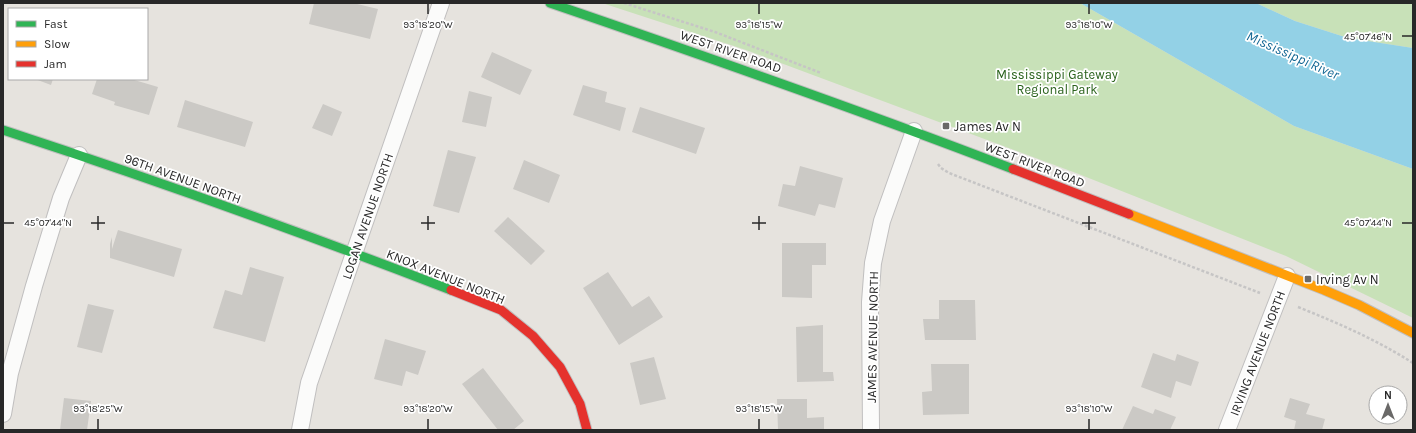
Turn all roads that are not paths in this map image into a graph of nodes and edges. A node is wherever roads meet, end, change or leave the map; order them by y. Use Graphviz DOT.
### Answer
graph roads {
  1 [pos="441,3"];
  2 [pos="550,3"];
  3 [pos="3,130"];
  4 [pos="914,131"];
  5 [pos="79,155"];
  6 [pos="354,253"];
  7 [pos="1287,276"];
  8 [pos="1413,333"];
  9 [pos="3,414"];
  10 [pos="300,430"];
  11 [pos="587,430"];
  12 [pos="871,430"];
  13 [pos="1227,430"];
  1 -- 6 [label="street, LOGAN AVENUE NORTH"];
  2 -- 4 [label="street, WEST RIVER ROAD"];
  3 -- 5 [label="street, 96TH AVENUE NORTH"];
  4 -- 7 [label="street, WEST RIVER ROAD"];
  4 -- 12 [label="street, JAMES AVENUE NORTH"];
  5 -- 6 [label="street, 96TH AVENUE NORTH"];
  5 -- 9 [label="street"];
  6 -- 10 [label="street, LOGAN AVENUE NORTH"];
  6 -- 11 [label="street, KNOX AVENUE NORTH"];
  7 -- 8 [label="street, WEST RIVER ROAD"];
  7 -- 13 [label="street, IRVING AVENUE NORTH"];
}
